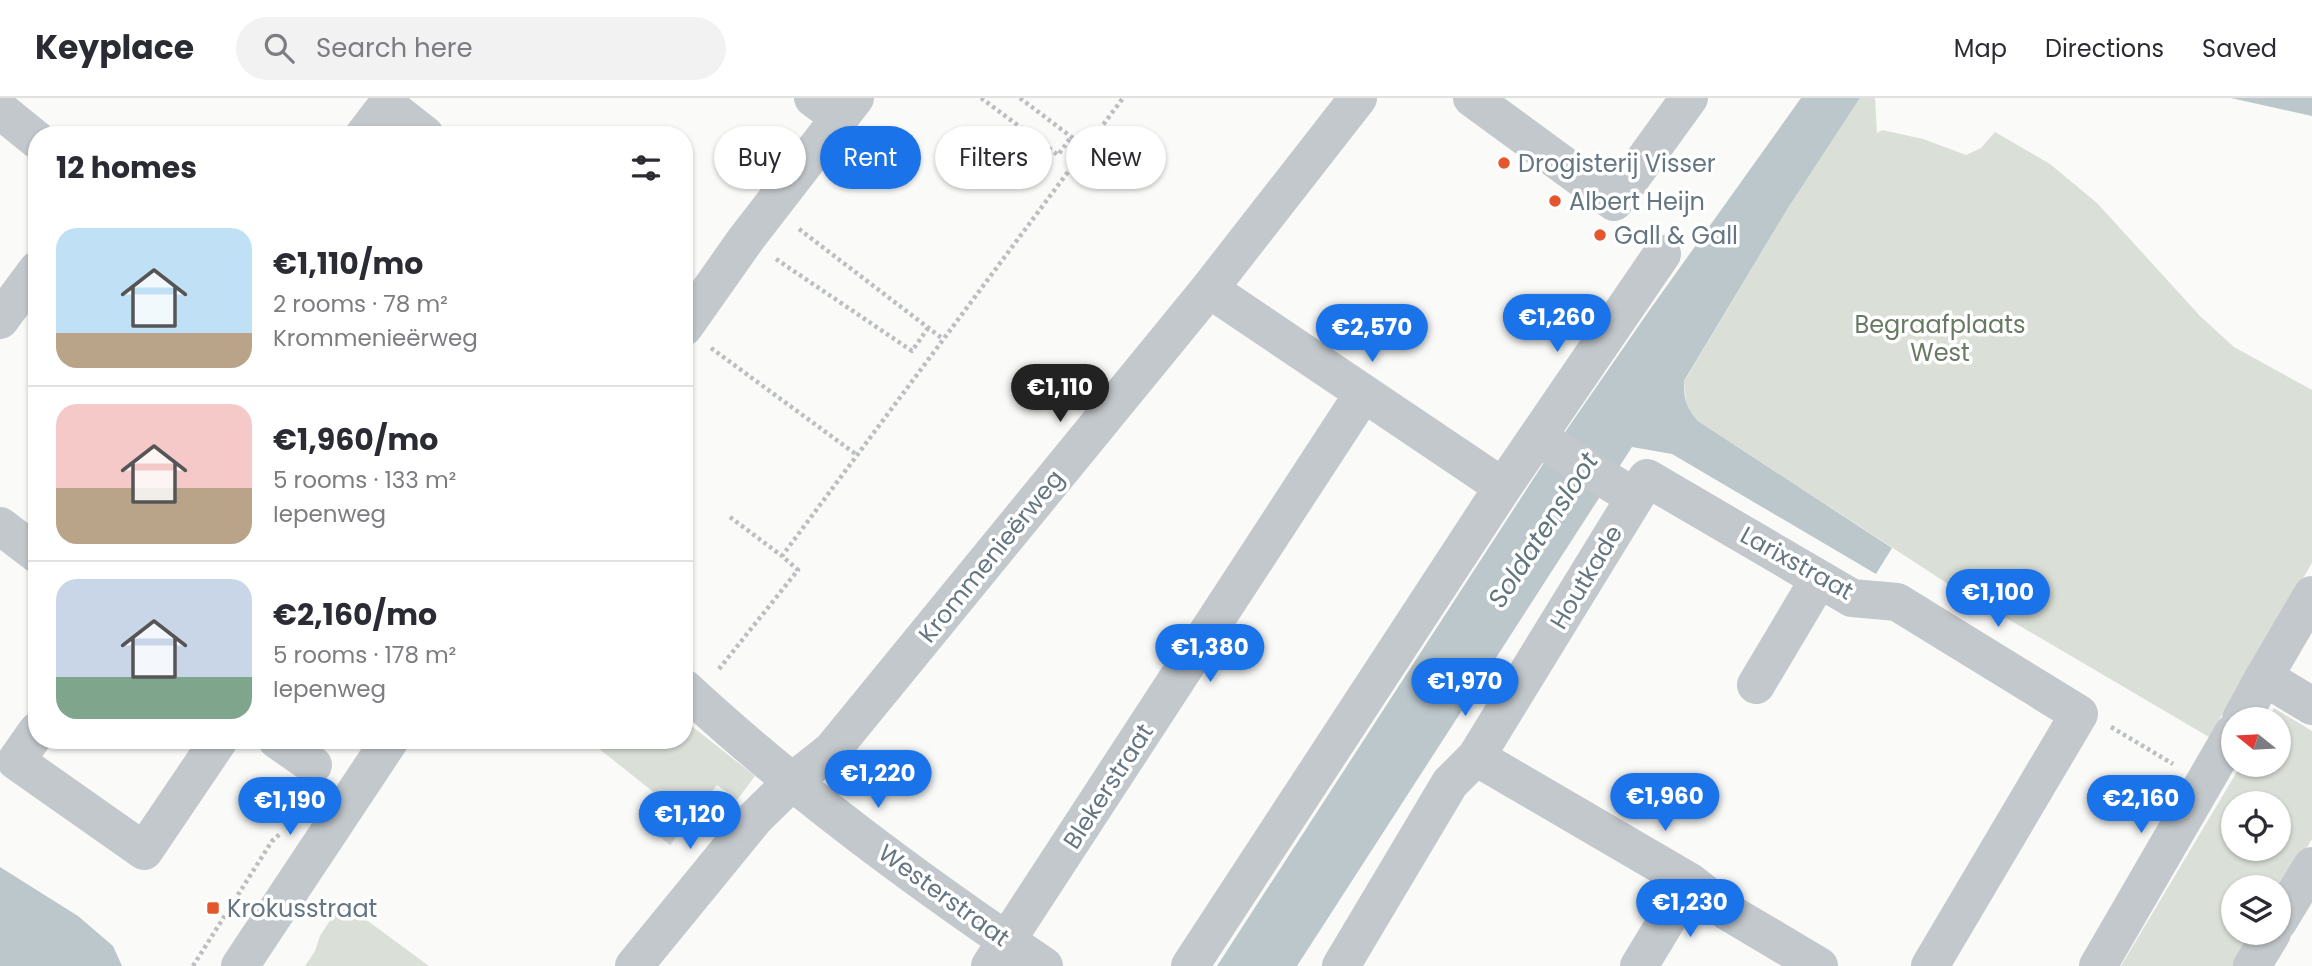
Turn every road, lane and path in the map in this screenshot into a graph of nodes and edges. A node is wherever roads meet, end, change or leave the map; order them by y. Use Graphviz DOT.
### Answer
graph roads {
  1 [pos="981,98"];
  2 [pos="1020,98"];
  3 [pos="1123,98"];
  4 [pos="1358,98"];
  5 [pos="1472,98"];
  6 [pos="1495,98"];
  7 [pos="1689,98"];
  8 [pos="836,105"];
  9 [pos="4,106"];
  10 [pos="371,126"];
  11 [pos="414,126"];
  12 [pos="1102,126"];
  13 [pos="28,131"];
  14 [pos="1066,133"];
  15 [pos="1066,144"];
  16 [pos="1587,166"];
  17 [pos="1066,175"];
  18 [pos="771,207"];
  19 [pos="746,239"];
  20 [pos="1662,254"];
  21 [pos="28,282"];
  22 [pos="1209,289"];
  23 [pos="0,320"];
  24 [pos="928,328"];
  25 [pos="695,336"];
  26 [pos="943,339"];
  27 [pos="1363,394"];
  28 [pos="1544,442"];
  29 [pos="857,455"];
  30 [pos="1503,487"];
  31 [pos="1625,492"];
  32 [pos="730,517"];
  33 [pos="0,526"];
  34 [pos="28,547"];
  35 [pos="782,556"];
  36 [pos="1819,579"];
  37 [pos="2312,595"];
  38 [pos="2264,677"];
  39 [pos="1756,685"];
  40 [pos="693,689"];
  41 [pos="693,695"];
  42 [pos="2312,706"];
  43 [pos="2248,707"];
  44 [pos="2078,714"];
  45 [pos="28,744"];
  46 [pos="213,749"];
  47 [pos="290,749"];
  48 [pos="384,749"];
  49 [pos="2221,755"];
  50 [pos="1476,757"];
  51 [pos="313,765"];
  52 [pos="793,781"];
  53 [pos="2205,784"];
  54 [pos="2312,866"];
  55 [pos="1690,882"];
  56 [pos="2291,901"];
  57 [pos="2265,945"];
  58 [pos="998,954"];
  59 [pos="240,966"];
  60 [pos="634,966"];
  61 [pos="1044,966"];
  62 [pos="1190,966"];
  63 [pos="1341,966"];
  64 [pos="1639,966"];
  65 [pos="1819,966"];
  66 [pos="1930,966"];
  67 [pos="2098,966"];
  68 [pos="2252,966"];
  1 -- 15 [label="path"];
  2 -- 14 [label="path"];
  3 -- 12 [label="path"];
  4 -- 22 [label="street, Krommenieërweg"];
  5 -- 7 [label="street"];
  6 -- 16 [label="street"];
  8 -- 18 [label="street"];
  9 -- 13 [label="street"];
  10 -- 11 [label="street"];
  17 -- 26 [label="path"];
  18 -- 19 [label="street"];
  18 -- 24 [label="path"];
  19 -- 24 [label="path"];
  19 -- 25 [label="street"];
  20 -- 28 [label="street"];
  21 -- 23 [label="street"];
  22 -- 27 [label="street"];
  22 -- 52 [label="street, Krommenieërweg"];
  24 -- 26 [label="path"];
  25 -- 29 [label="path"];
  26 -- 29 [label="path"];
  27 -- 30 [label="street"];
  27 -- 58 [label="street, Blekerstraat"];
  28 -- 30 [label="street"];
  28 -- 31 [label="street, Houtkade"];
  29 -- 35 [label="path"];
  30 -- 62 [label="street"];
  31 -- 36 [label="street, Larixstraat"];
  31 -- 50 [label="street, Houtkade"];
  32 -- 35 [label="path"];
  33 -- 34 [label="street"];
  35 -- 40 [label="path"];
  36 -- 39 [label="street"];
  36 -- 44 [label="street, Larixstraat"];
  37 -- 38 [label="street"];
  38 -- 42 [label="street"];
  38 -- 43 [label="street"];
  41 -- 52 [label="street, Westerstraat"];
  44 -- 53 [label="path"];
  44 -- 66 [label="street"];
  45 -- 46 [label="street"];
  47 -- 51 [label="street"];
  48 -- 59 [label="street"];
  49 -- 53 [label="street"];
  50 -- 55 [label="street"];
  50 -- 63 [label="street, Houtkade"];
  52 -- 58 [label="street, Westerstraat"];
  52 -- 60 [label="street, Krommenieërweg"];
  53 -- 67 [label="street"];
  54 -- 56 [label="street"];
  55 -- 64 [label="street"];
  55 -- 65 [label="street"];
  57 -- 68 [label="street"];
  58 -- 61 [label="street, Westerstraat"];
}
